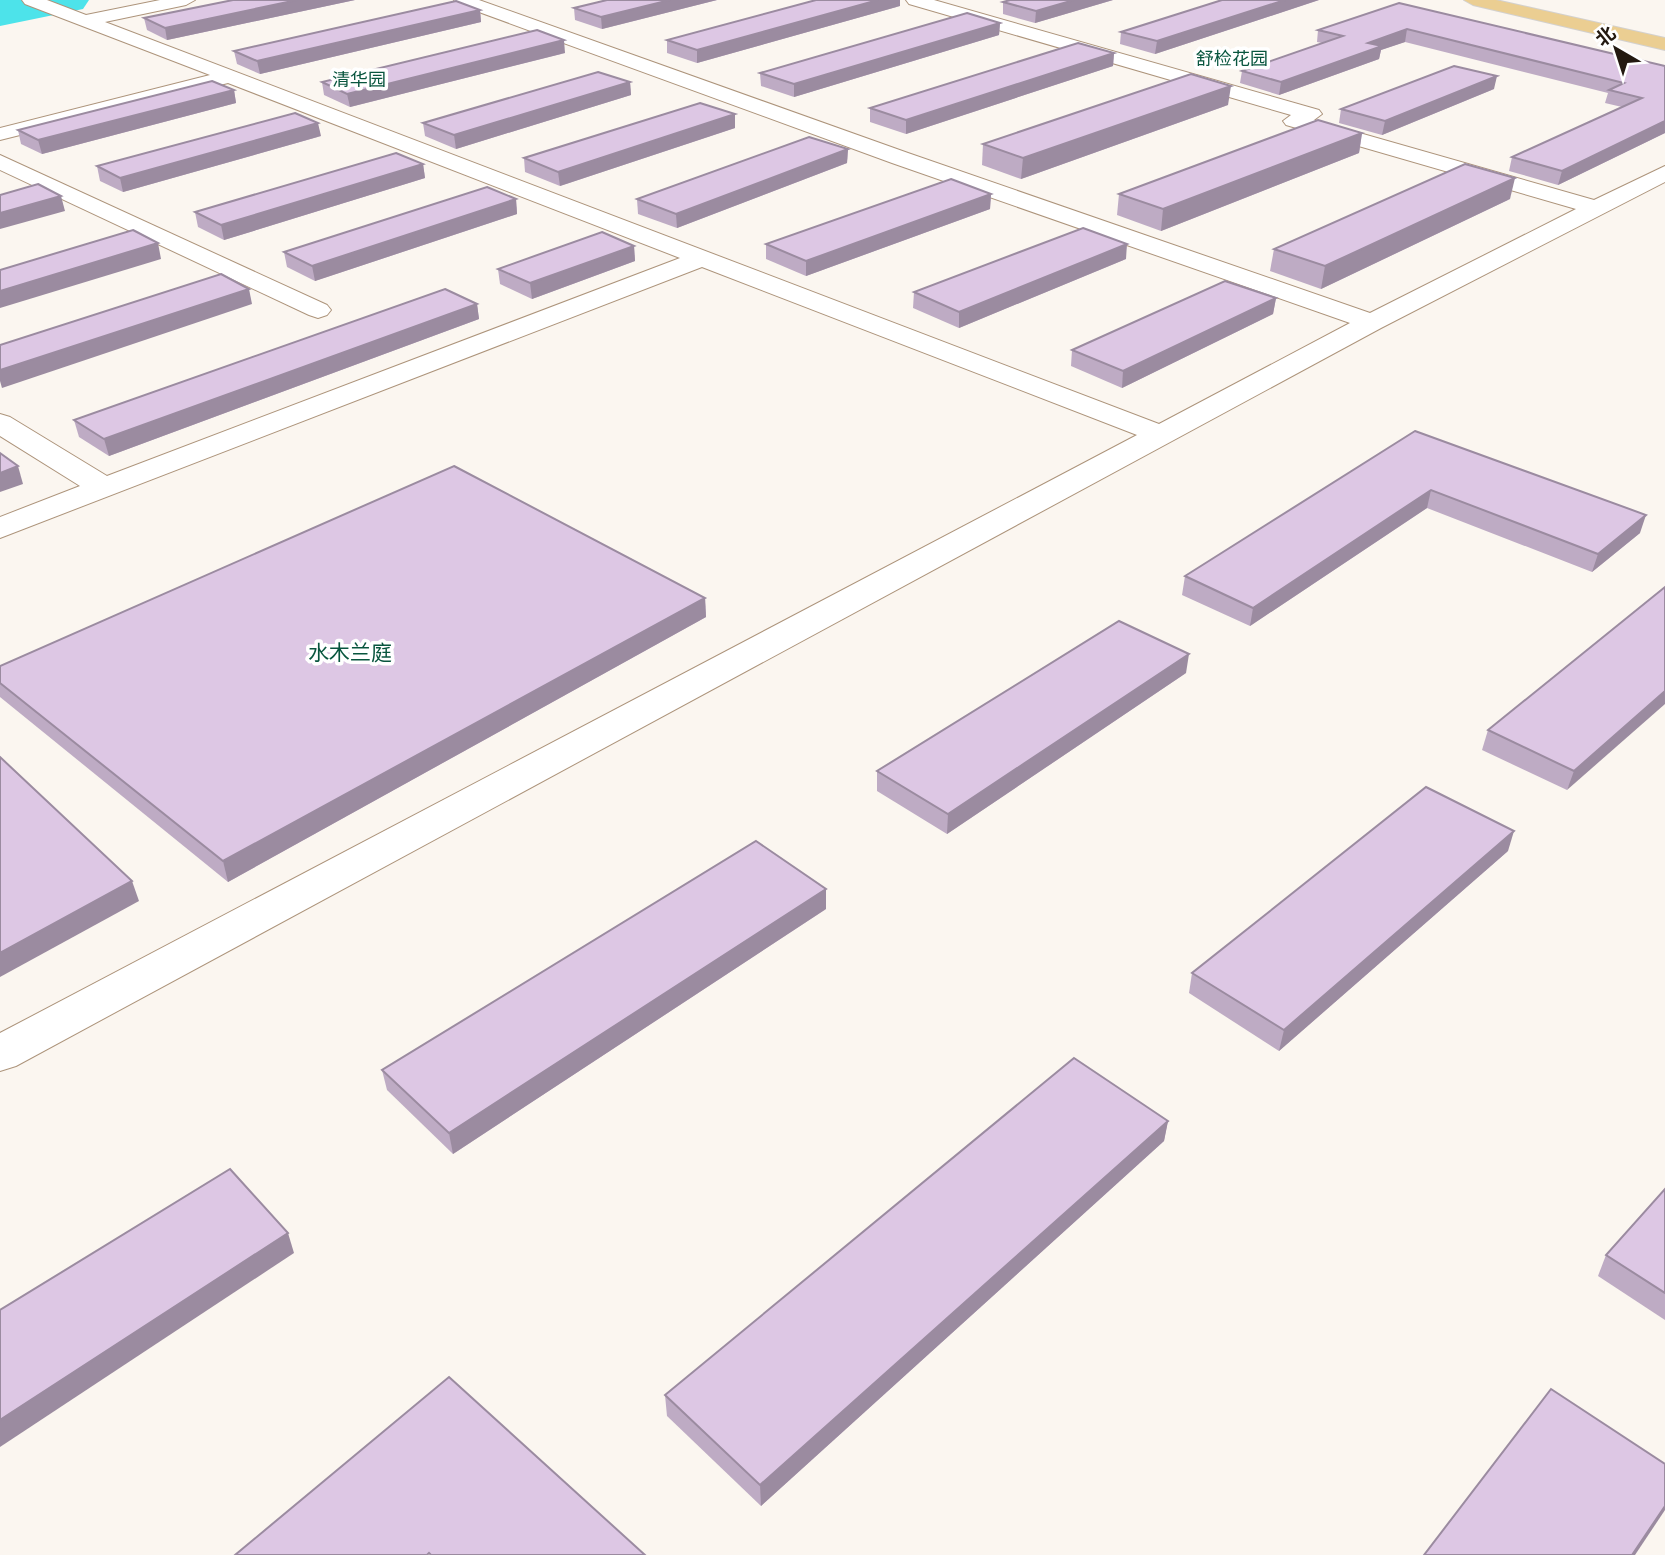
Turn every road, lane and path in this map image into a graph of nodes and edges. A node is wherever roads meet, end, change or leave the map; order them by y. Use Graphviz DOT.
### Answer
graph roads {
  1 [pos="32,0"];
  2 [pos="186,0"];
  3 [pos="463,0"];
  4 [pos="915,0"];
  5 [pos="1474,0"];
  6 [pos="85,21"];
  7 [pos="1665,44"];
  8 [pos="227,77"];
  9 [pos="0,134"];
  10 [pos="0,162"];
  11 [pos="1665,173"];
  12 [pos="1596,208"];
  13 [pos="703,258"];
  14 [pos="318,310"];
  15 [pos="1372,323"];
  16 [pos="0,423"];
  17 [pos="1162,435"];
  18 [pos="104,488"];
  19 [pos="0,528"];
  20 [pos="0,1054"];
  1 -- 6 [label="street"];
  2 -- 6 [label="street"];
  3 -- 15 [label="street"];
  4 -- 12 [label="street"];
  5 -- 7 [label="main road"];
  6 -- 8 [label="street"];
  8 -- 9 [label="street"];
  8 -- 13 [label="street"];
  10 -- 14 [label="street"];
  11 -- 12 [label="street"];
  12 -- 15 [label="street"];
  13 -- 17 [label="street"];
  13 -- 18 [label="street"];
  15 -- 17 [label="street"];
  16 -- 18 [label="street"];
  17 -- 20 [label="street"];
  18 -- 19 [label="street"];
}
